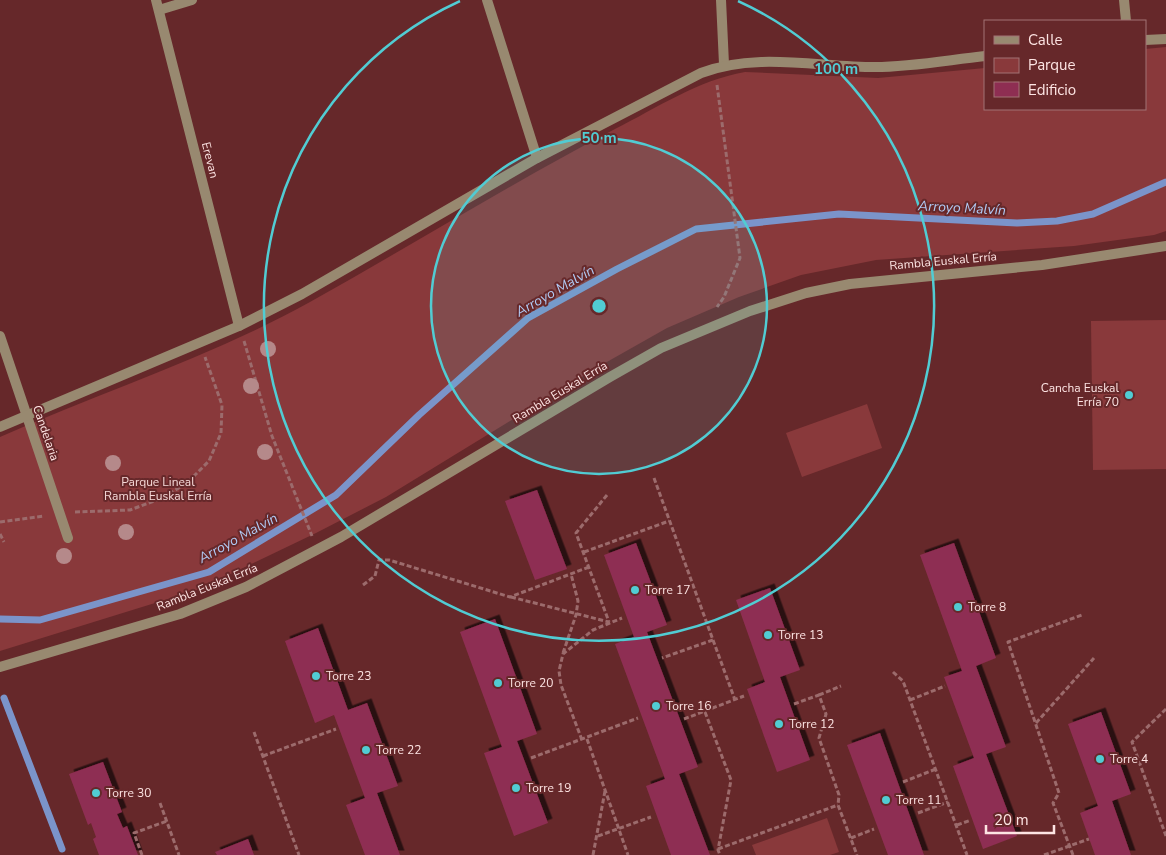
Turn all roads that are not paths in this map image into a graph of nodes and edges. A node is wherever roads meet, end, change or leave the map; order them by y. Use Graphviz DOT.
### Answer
graph roads {
  1 [pos="192,0"];
  2 [pos="487,0"];
  3 [pos="721,0"];
  4 [pos="1124,0"];
  5 [pos="157,5"];
  6 [pos="1126,20"];
  7 [pos="1166,39"];
  8 [pos="1146,40"];
  9 [pos="984,56"];
  10 [pos="724,64"];
  11 [pos="537,158"];
  12 [pos="1166,246"];
  13 [pos="239,326"];
  14 [pos="0,336"];
  15 [pos="26,415"];
  16 [pos="0,427"];
  17 [pos="68,538"];
  18 [pos="0,668"];
  1 -- 5 [label="street"];
  2 -- 11 [label="street"];
  3 -- 10 [label="street"];
  4 -- 6 [label="street"];
  5 -- 13 [label="street, Erevan"];
  7 -- 8 [label="street"];
  9 -- 10 [label="street"];
  10 -- 11 [label="street"];
  11 -- 13 [label="street"];
  12 -- 18 [label="street, Rambla Euskal Erría"];
  13 -- 15 [label="street"];
  14 -- 15 [label="street, Candelaria"];
  15 -- 16 [label="street"];
  15 -- 17 [label="street, Candelaria"];
}
